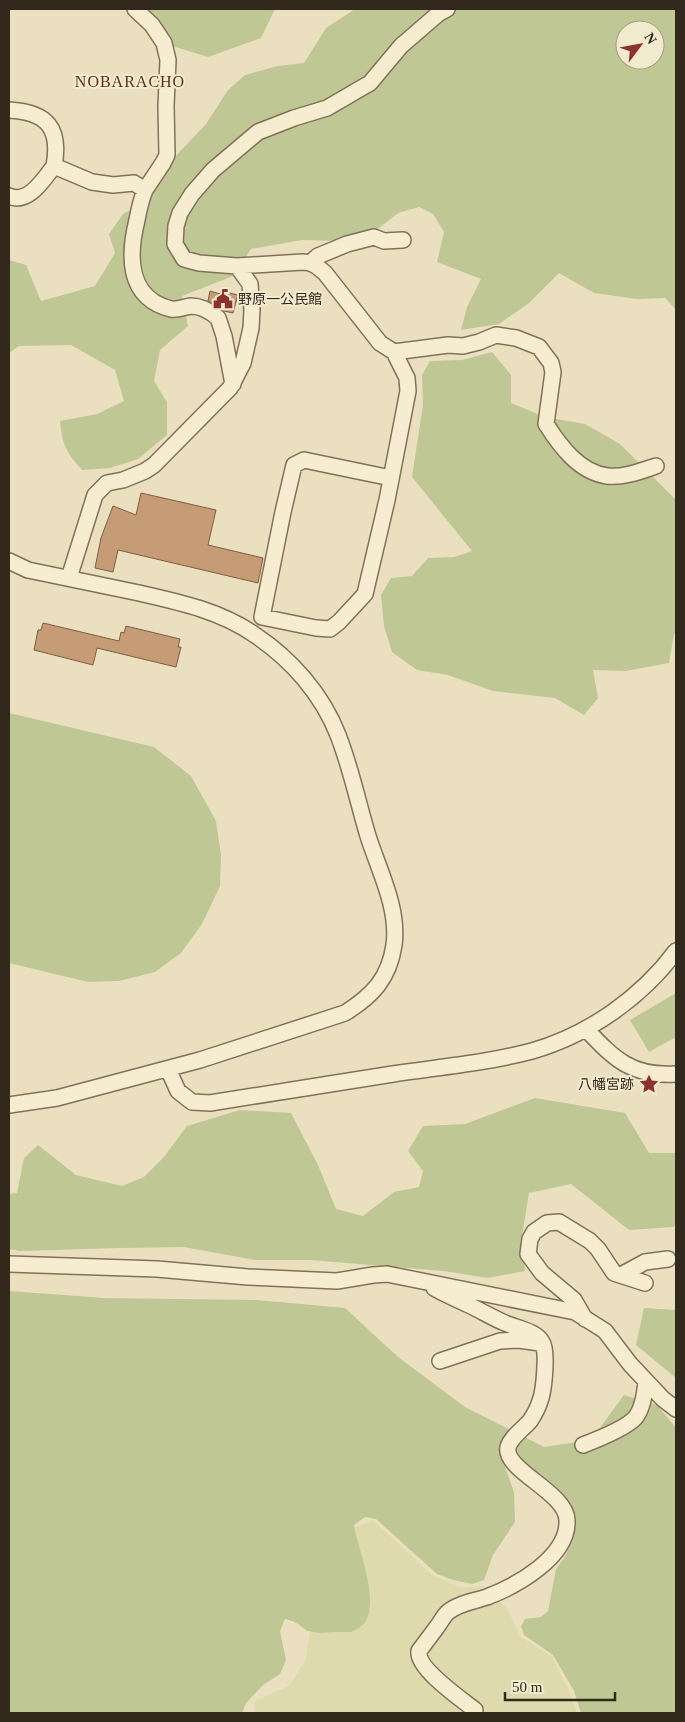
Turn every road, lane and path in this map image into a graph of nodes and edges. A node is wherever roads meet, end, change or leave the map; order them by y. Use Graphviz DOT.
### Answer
graph roads {
  1 [pos="135,9"];
  2 [pos="447,9"];
  3 [pos="9,110"];
  4 [pos="54,166"];
  5 [pos="145,190"];
  6 [pos="9,196"];
  7 [pos="403,240"];
  8 [pos="310,263"];
  9 [pos="237,266"];
  10 [pos="394,352"];
  11 [pos="233,384"];
  12 [pos="656,466"];
  13 [pos="391,478"];
  14 [pos="9,561"];
  15 [pos="69,578"];
  16 [pos="262,617"];
  17 [pos="254,634"];
  18 [pos="676,951"];
  19 [pos="586,1028"];
  20 [pos="168,1069"];
  21 [pos="676,1074"];
  22 [pos="9,1105"];
  23 [pos="668,1260"];
  24 [pos="9,1264"];
  25 [pos="621,1275"];
  26 [pos="422,1281"];
  27 [pos="645,1283"];
  28 [pos="586,1319"];
  29 [pos="543,1342"];
  30 [pos="440,1361"];
  31 [pos="646,1381"];
  32 [pos="676,1409"];
  33 [pos="583,1445"];
  34 [pos="474,1710"];
  1 -- 5 [label="street"];
  2 -- 9 [label="street"];
  3 -- 4 [label="street"];
  4 -- 5 [label="street"];
  4 -- 6 [label="street"];
  5 -- 11 [label="street"];
  7 -- 8 [label="street"];
  8 -- 9 [label="street"];
  8 -- 10 [label="street"];
  9 -- 11 [label="street"];
  10 -- 12 [label="street"];
  10 -- 13 [label="street"];
  11 -- 15 [label="street"];
  13 -- 16 [label="street"];
  13 -- 16 [label="street"];
  14 -- 15 [label="street"];
  15 -- 17 [label="street"];
  16 -- 17 [label="street"];
  17 -- 20 [label="street"];
  18 -- 19 [label="street"];
  19 -- 20 [label="street"];
  19 -- 21 [label="street"];
  20 -- 22 [label="street"];
  23 -- 25 [label="street"];
  24 -- 26 [label="street"];
  25 -- 27 [label="street"];
  25 -- 28 [label="street"];
  26 -- 28 [label="street"];
  26 -- 29 [label="street"];
  28 -- 31 [label="street"];
  29 -- 30 [label="street"];
  29 -- 34 [label="street"];
  31 -- 32 [label="street"];
  31 -- 33 [label="street"];
}
